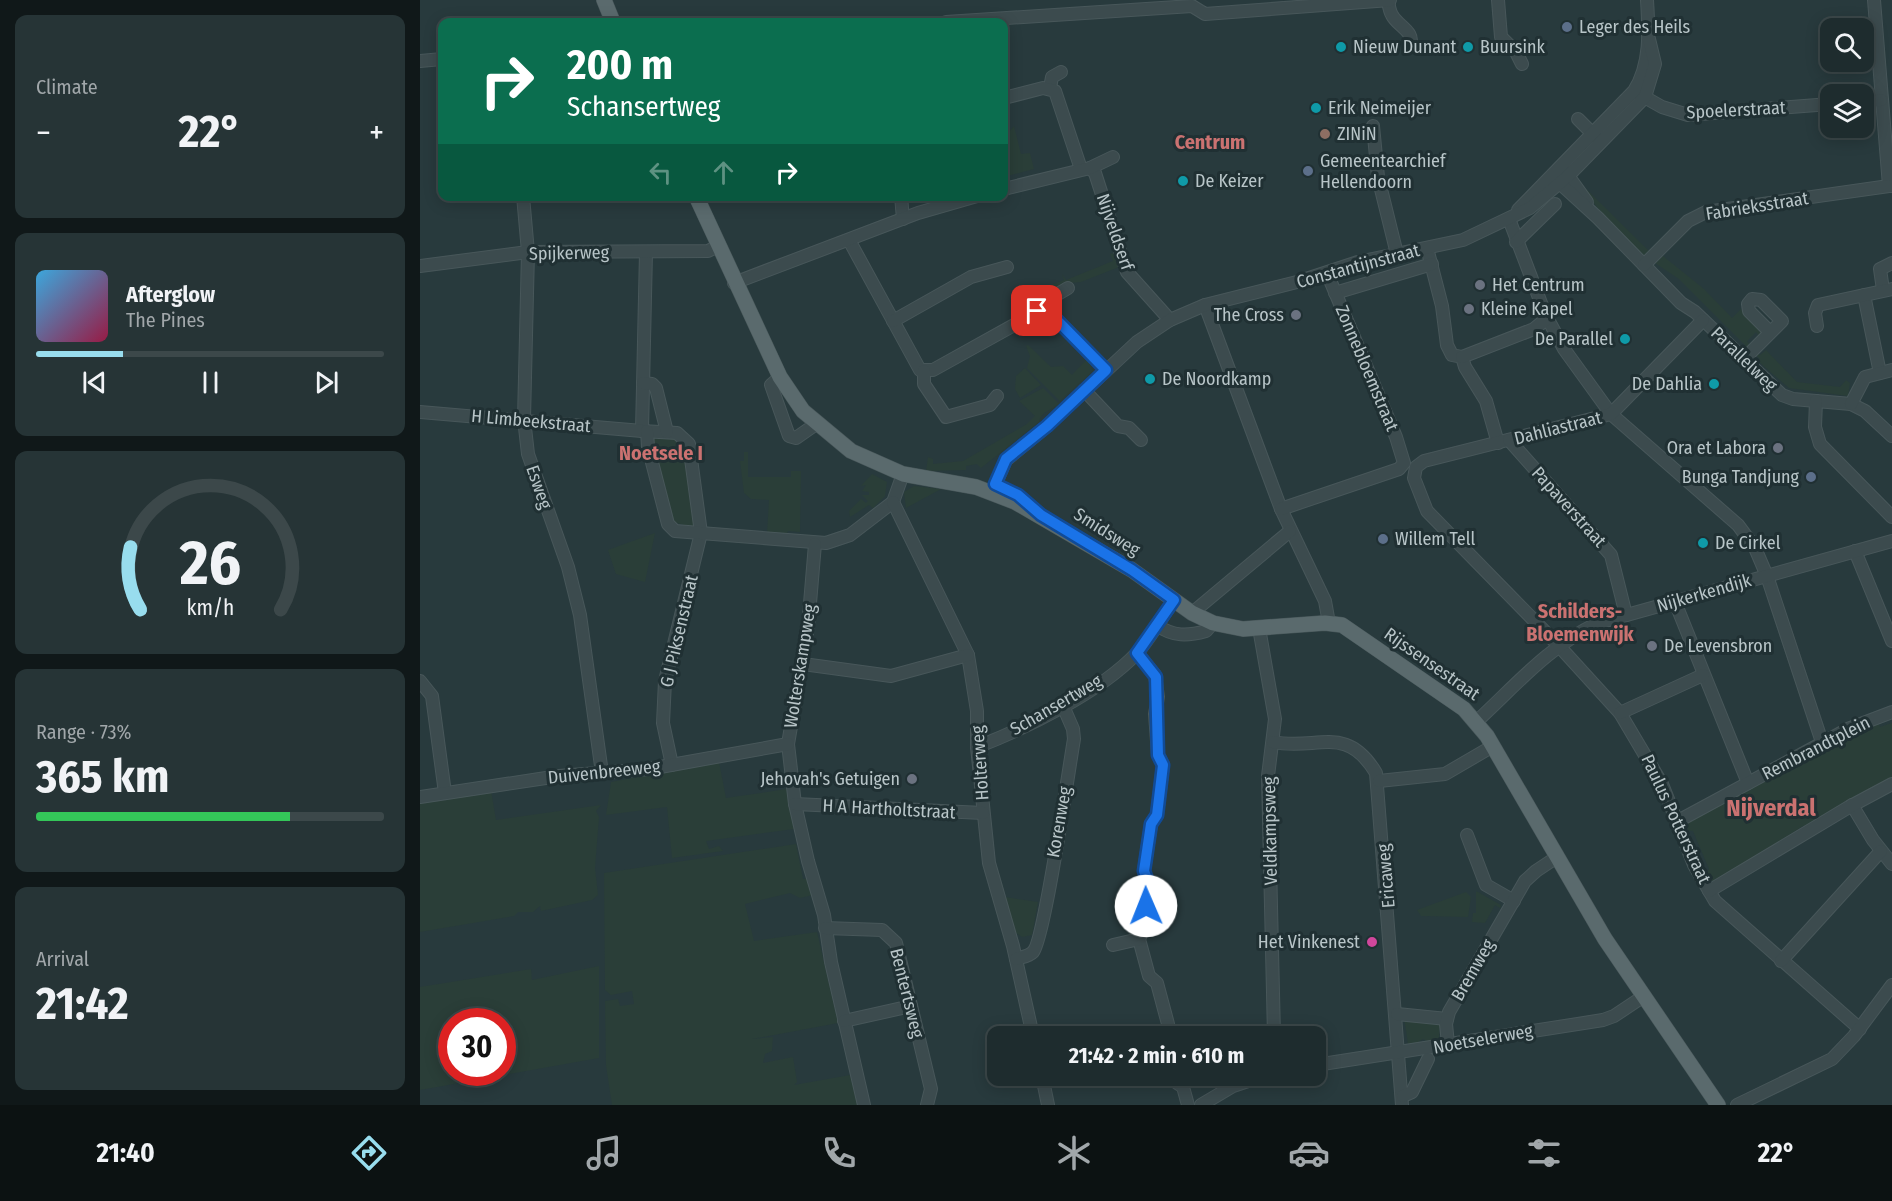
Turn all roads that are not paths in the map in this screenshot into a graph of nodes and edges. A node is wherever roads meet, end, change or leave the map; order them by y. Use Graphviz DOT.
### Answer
graph roads {
  1 [pos="604,0"];
  2 [pos="1389,0"];
  3 [pos="1498,0"];
  4 [pos="1647,0"];
  5 [pos="1874,0"];
  6 [pos="1192,3"];
  7 [pos="611,18"];
  8 [pos="998,18"];
  9 [pos="1409,46"];
  10 [pos="438,59"];
  11 [pos="420,61"];
  12 [pos="1522,64"];
  13 [pos="1061,72"];
  14 [pos="1050,88"];
  15 [pos="1640,94"];
  16 [pos="1008,97"];
  17 [pos="1874,100"];
  18 [pos="1881,100"];
  19 [pos="1820,105"];
  20 [pos="1578,119"];
  21 [pos="1373,126"];
  22 [pos="1597,138"];
  23 [pos="1113,157"];
  24 [pos="1085,168"];
  25 [pos="1560,176"];
  26 [pos="1890,186"];
  27 [pos="1008,188"];
  28 [pos="523,201"];
  29 [pos="698,201"];
  30 [pos="901,201"];
  31 [pos="961,201"];
  32 [pos="1555,204"];
  33 [pos="903,219"];
  34 [pos="1509,219"];
  35 [pos="849,240"];
  36 [pos="1516,242"];
  37 [pos="718,246"];
  38 [pos="1427,248"];
  39 [pos="528,252"];
  40 [pos="646,252"];
  41 [pos="1397,254"];
  42 [pos="1892,263"];
  43 [pos="1432,264"];
  44 [pos="1644,265"];
  45 [pos="420,266"];
  46 [pos="1007,267"];
  47 [pos="1327,273"];
  48 [pos="734,283"];
  49 [pos="1068,288"];
  50 [pos="1888,289"];
  51 [pos="1335,293"];
  52 [pos="1864,295"];
  53 [pos="1205,305"];
  54 [pos="1044,310"];
  55 [pos="1699,316"];
  56 [pos="1170,320"];
  57 [pos="1545,320"];
  58 [pos="893,321"];
  59 [pos="1817,326"];
  60 [pos="1770,332"];
  61 [pos="1462,357"];
  62 [pos="1744,359"];
  63 [pos="1106,370"];
  64 [pos="924,371"];
  65 [pos="1886,371"];
  66 [pos="780,377"];
  67 [pos="643,383"];
  68 [pos="1084,390"];
  69 [pos="997,396"];
  70 [pos="1816,401"];
  71 [pos="1851,404"];
  72 [pos="420,412"];
  73 [pos="1611,414"];
  74 [pos="524,419"];
  75 [pos="816,424"];
  76 [pos="645,431"];
  77 [pos="667,432"];
  78 [pos="1892,436"];
  79 [pos="1142,440"];
  80 [pos="1504,442"];
  81 [pos="1409,466"];
  82 [pos="903,474"];
  83 [pos="993,488"];
  84 [pos="893,502"];
  85 [pos="1281,509"];
  86 [pos="1892,517"];
  87 [pos="1290,531"];
  88 [pos="701,533"];
  89 [pos="1892,541"];
  90 [pos="815,544"];
  91 [pos="1855,551"];
  92 [pos="1767,576"];
  93 [pos="1174,600"];
  94 [pos="1675,602"];
  95 [pos="1192,613"];
  96 [pos="1626,615"];
  97 [pos="1213,623"];
  98 [pos="1329,623"];
  99 [pos="1157,625"];
  100 [pos="1259,628"];
  101 [pos="1892,641"];
  102 [pos="1559,646"];
  103 [pos="1137,653"];
  104 [pos="968,655"];
  105 [pos="803,664"];
  106 [pos="1703,675"];
  107 [pos="420,681"];
  108 [pos="1063,706"];
  109 [pos="1892,712"];
  110 [pos="1620,713"];
  111 [pos="1477,721"];
  112 [pos="1273,742"];
  113 [pos="1822,742"];
  114 [pos="788,744"];
  115 [pos="1493,746"];
  116 [pos="977,747"];
  117 [pos="672,765"];
  118 [pos="602,773"];
  119 [pos="1379,781"];
  120 [pos="1748,783"];
  121 [pos="1892,784"];
  122 [pos="445,793"];
  123 [pos="420,797"];
  124 [pos="795,804"];
  125 [pos="1852,805"];
  126 [pos="983,813"];
  127 [pos="1678,821"];
  128 [pos="1467,835"];
  129 [pos="1881,851"];
  130 [pos="1557,857"];
  131 [pos="1892,864"];
  132 [pos="1709,891"];
  133 [pos="1514,901"];
  134 [pos="825,928"];
  135 [pos="1139,939"];
  136 [pos="1113,945"];
  137 [pos="1014,952"];
  138 [pos="1781,961"];
  139 [pos="1892,985"];
  140 [pos="1644,996"];
  141 [pos="911,1006"];
  142 [pos="1397,1014"];
  143 [pos="1447,1019"];
  144 [pos="844,1021"];
  145 [pos="1031,1026"];
  146 [pos="1167,1026"];
  147 [pos="1274,1026"];
  148 [pos="1860,1029"];
  149 [pos="1448,1044"];
  150 [pos="1400,1053"];
  151 [pos="1428,1059"];
  152 [pos="1326,1064"];
  153 [pos="1044,1086"];
  154 [pos="1182,1086"];
  155 [pos="1233,1086"];
  156 [pos="1403,1100"];
  157 [pos="864,1105"];
  158 [pos="927,1105"];
  159 [pos="1048,1105"];
  160 [pos="1188,1105"];
  161 [pos="1201,1105"];
  162 [pos="1718,1105"];
  163 [pos="1737,1105"];
  1 -- 7 [label="main road"];
  2 -- 6 [label="street"];
  2 -- 9 [label="street"];
  3 -- 12 [label="street"];
  4 -- 15 [label="street, Constantijnstraat"];
  5 -- 18 [label="street"];
  6 -- 8 [label="street"];
  10 -- 11 [label="street"];
  13 -- 14 [label="street"];
  14 -- 16 [label="street"];
  14 -- 24 [label="street, Nijveldserf"];
  15 -- 19 [label="street, Spoelerstraat"];
  15 -- 22 [label="street, Constantijnstraat"];
  17 -- 18 [label="street"];
  18 -- 26 [label="street"];
  20 -- 22 [label="street"];
  21 -- 41 [label="street"];
  22 -- 25 [label="street, Constantijnstraat"];
  23 -- 24 [label="street"];
  24 -- 27 [label="street"];
  24 -- 56 [label="street, Nijveldserf"];
  25 -- 34 [label="street, Constantijnstraat"];
  25 -- 44 [label="street, Parallelweg"];
  26 -- 44 [label="street, Fabrieksstraat"];
  28 -- 39 [label="street, Esweg"];
  29 -- 37 [label="main road, Smidsweg"];
  30 -- 33 [label="street"];
  31 -- 33 [label="street"];
  32 -- 36 [label="street"];
  33 -- 35 [label="street"];
  34 -- 36 [label="street"];
  34 -- 38 [label="street, Constantijnstraat"];
  35 -- 48 [label="street"];
  35 -- 58 [label="street"];
  36 -- 57 [label="street"];
  37 -- 40 [label="street, Spijkerweg"];
  37 -- 48 [label="main road, Smidsweg"];
  38 -- 41 [label="street, Constantijnstraat"];
  38 -- 43 [label="street, Papaverstraat"];
  39 -- 40 [label="street, Spijkerweg"];
  39 -- 45 [label="street, Spijkerweg"];
  39 -- 74 [label="street, Esweg"];
  40 -- 67 [label="street"];
  41 -- 47 [label="street, Constantijnstraat"];
  42 -- 50 [label="street"];
  43 -- 51 [label="street, Constantijnstraat"];
  43 -- 61 [label="street, Papaverstraat"];
  44 -- 55 [label="street, Parallelweg"];
  46 -- 58 [label="street"];
  47 -- 51 [label="street, Zonnebloemstraat"];
  47 -- 53 [label="street, Constantijnstraat"];
  48 -- 66 [label="main road, Smidsweg"];
  49 -- 54 [label="street"];
  50 -- 52 [label="street"];
  51 -- 81 [label="street, Zonnebloemstraat"];
  52 -- 59 [label="street"];
  52 -- 65 [label="street"];
  53 -- 56 [label="street, Constantijnstraat"];
  53 -- 85 [label="street"];
  54 -- 63 [label="street"];
  54 -- 64 [label="street"];
  55 -- 62 [label="street, Parallelweg"];
  55 -- 73 [label="street, Dahliastraat"];
  56 -- 63 [label="street, Constantijnstraat"];
  57 -- 61 [label="street"];
  57 -- 73 [label="street"];
  58 -- 64 [label="street"];
  60 -- 62 [label="street"];
  61 -- 80 [label="street, Papaverstraat"];
  62 -- 70 [label="street, Parallelweg"];
  63 -- 68 [label="street, Constantijnstraat"];
  64 -- 69 [label="street"];
  65 -- 71 [label="street"];
  66 -- 75 [label="main road, Smidsweg"];
  66 -- 75 [label="street"];
  67 -- 76 [label="street"];
  67 -- 77 [label="street"];
  68 -- 79 [label="street"];
  68 -- 83 [label="street, Constantijnstraat"];
  70 -- 71 [label="street, Parallelweg"];
  70 -- 86 [label="street"];
  71 -- 78 [label="street, Parallelweg"];
  72 -- 74 [label="street, H Limbeekstraat"];
  73 -- 80 [label="street, Dahliastraat"];
  73 -- 92 [label="street"];
  74 -- 76 [label="street, H Limbeekstraat"];
  74 -- 118 [label="street, Esweg"];
  75 -- 82 [label="main road, Smidsweg"];
  76 -- 77 [label="street"];
  76 -- 88 [label="street"];
  77 -- 88 [label="street, G J Piksenstraat"];
  80 -- 81 [label="street, Dahliastraat"];
  80 -- 96 [label="street, Papaverstraat"];
  81 -- 85 [label="street, Dahliastraat"];
  81 -- 102 [label="street, Zonnebloemstraat"];
  82 -- 83 [label="main road, Smidsweg"];
  82 -- 84 [label="street"];
  83 -- 93 [label="main road, Smidsweg"];
  84 -- 90 [label="street"];
  84 -- 104 [label="street, Holterweg"];
  85 -- 87 [label="street"];
  87 -- 95 [label="street"];
  87 -- 98 [label="street"];
  88 -- 90 [label="street"];
  88 -- 117 [label="street, G J Piksenstraat"];
  89 -- 91 [label="street, Nijkerkendijk"];
  90 -- 105 [label="street, Wolterskampweg"];
  91 -- 92 [label="street, Nijkerkendijk"];
  91 -- 101 [label="street"];
  92 -- 94 [label="street, Nijkerkendijk"];
  92 -- 113 [label="street"];
  93 -- 95 [label="main road, Smidsweg"];
  93 -- 99 [label="street, Schansertweg"];
  94 -- 96 [label="street, Nijkerkendijk"];
  94 -- 106 [label="street"];
  95 -- 97 [label="main road, Smidsweg"];
  96 -- 102 [label="street, Nijkerkendijk"];
  97 -- 99 [label="street"];
  97 -- 100 [label="main road, Smidsweg"];
  98 -- 100 [label="main road, Smidsweg"];
  98 -- 111 [label="main road, Rijssensestraat"];
  99 -- 103 [label="street, Schansertweg"];
  100 -- 112 [label="street, Veldkampsweg"];
  102 -- 110 [label="street, Paulus Potterstraat"];
  102 -- 111 [label="street, Nijkerkendijk"];
  103 -- 108 [label="street, Schansertweg"];
  103 -- 135 [label="street"];
  104 -- 105 [label="street"];
  104 -- 116 [label="street, Holterweg"];
  105 -- 114 [label="street, Wolterskampweg"];
  106 -- 110 [label="street"];
  106 -- 120 [label="street"];
  107 -- 122 [label="street"];
  108 -- 116 [label="street, Schansertweg"];
  108 -- 137 [label="street, Korenweg"];
  109 -- 113 [label="street, Rembrandtplein"];
  110 -- 127 [label="street, Paulus Potterstraat"];
  111 -- 115 [label="main road, Rijssensestraat"];
  112 -- 119 [label="street"];
  112 -- 147 [label="street, Veldkampsweg"];
  113 -- 120 [label="street, Rembrandtplein"];
  114 -- 117 [label="street, Duivenbreeweg"];
  114 -- 124 [label="street, Wolterskampweg"];
  115 -- 119 [label="street"];
  115 -- 130 [label="main road, Rijssensestraat"];
  116 -- 126 [label="street, Holterweg"];
  117 -- 118 [label="street, Duivenbreeweg"];
  118 -- 122 [label="street, Duivenbreeweg"];
  119 -- 142 [label="street, Ericaweg"];
  120 -- 127 [label="street, Rembrandtplein"];
  121 -- 125 [label="street"];
  122 -- 123 [label="street, Duivenbreeweg"];
  124 -- 126 [label="street, H A Hartholtstraat"];
  124 -- 134 [label="street, Wolterskampweg"];
  125 -- 129 [label="street"];
  125 -- 132 [label="street"];
  126 -- 137 [label="street, Holterweg"];
  127 -- 132 [label="street, Paulus Potterstraat"];
  128 -- 133 [label="street"];
  129 -- 131 [label="street"];
  129 -- 138 [label="street"];
  130 -- 133 [label="street, Bremweg"];
  130 -- 140 [label="main road, Rijssensestraat"];
  132 -- 138 [label="street, Paulus Potterstraat"];
  133 -- 143 [label="street, Bremweg"];
  134 -- 141 [label="street, Bentertsweg"];
  134 -- 144 [label="street"];
  135 -- 136 [label="street"];
  135 -- 146 [label="street"];
  137 -- 145 [label="street, Holterweg"];
  138 -- 148 [label="street, Paulus Potterstraat"];
  139 -- 148 [label="street"];
  140 -- 149 [label="street, Noetselerweg"];
  140 -- 162 [label="main road, Rijssensestraat"];
  141 -- 144 [label="street"];
  141 -- 158 [label="street, Bentertsweg"];
  142 -- 143 [label="street"];
  142 -- 150 [label="street, Ericaweg"];
  143 -- 149 [label="street, Bremweg"];
  144 -- 157 [label="street"];
  148 -- 163 [label="street"];
  149 -- 150 [label="street, Noetselerweg"];
  150 -- 152 [label="street, Noetselerweg"];
  150 -- 156 [label="street, Ericaweg"];
  151 -- 156 [label="street, Ericaweg"];
  153 -- 159 [label="street"];
  154 -- 160 [label="street"];
  155 -- 161 [label="street"];
}
